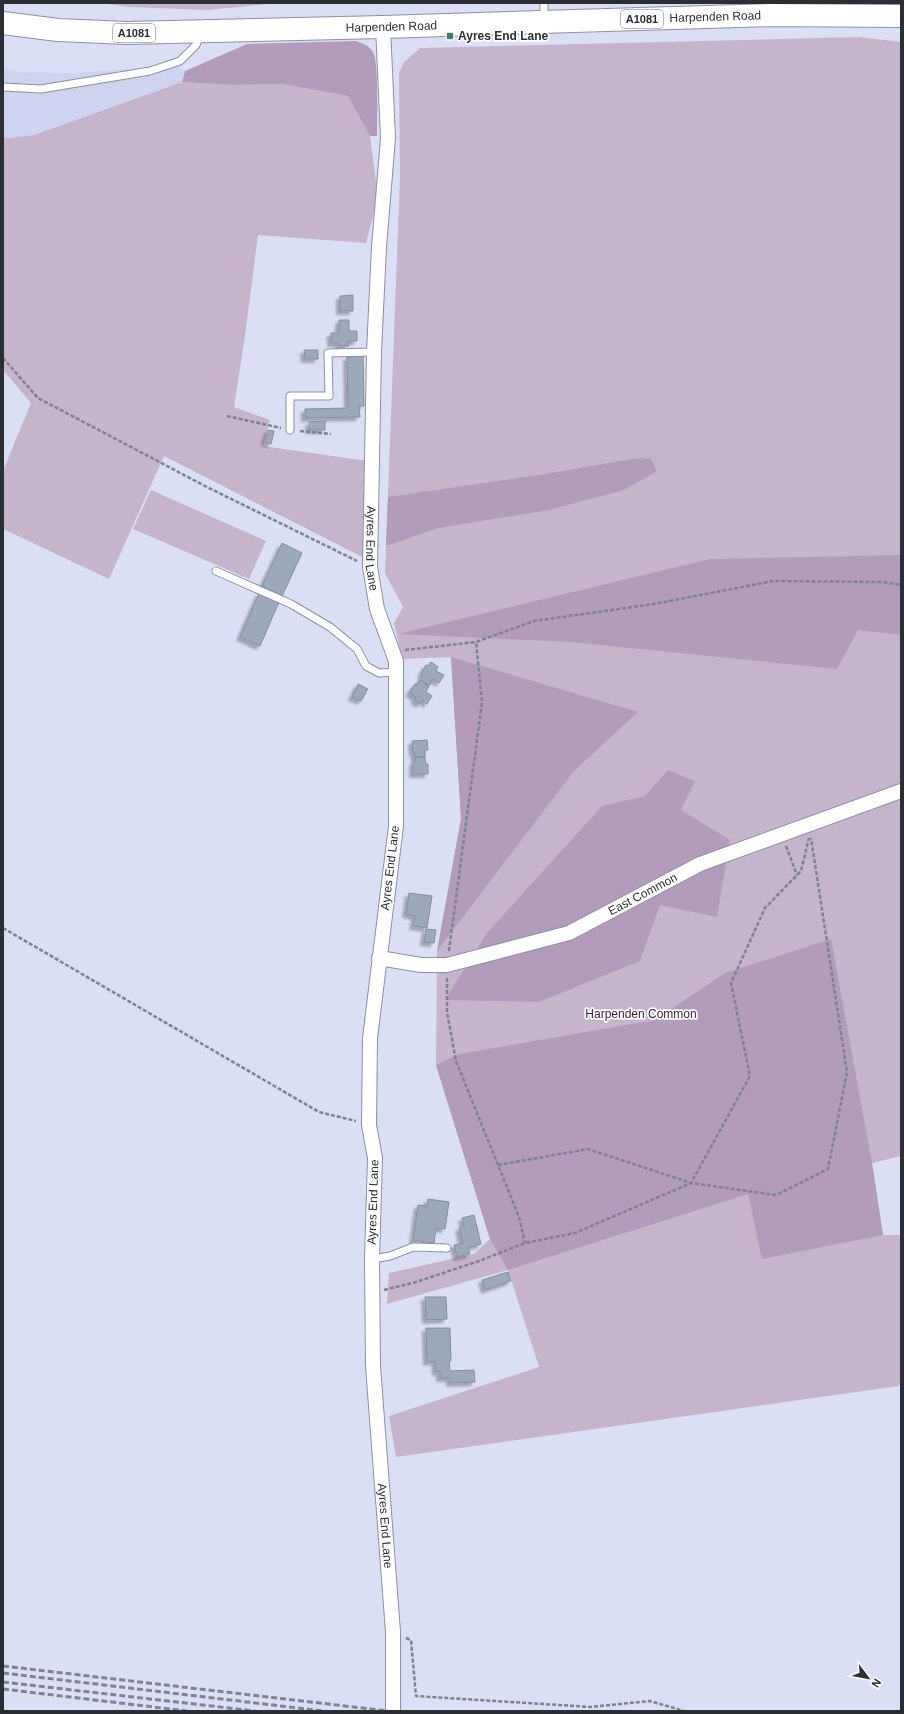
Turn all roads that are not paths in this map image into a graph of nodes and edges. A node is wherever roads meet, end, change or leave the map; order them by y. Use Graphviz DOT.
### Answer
graph roads {
  1 [pos="544,13"];
  2 [pos="901,16"];
  3 [pos="3,23"];
  4 [pos="383,27"];
  5 [pos="200,32"];
  6 [pos="3,87"];
  7 [pos="374,352"];
  8 [pos="290,430"];
  9 [pos="216,571"];
  10 [pos="397,672"];
  11 [pos="901,791"];
  12 [pos="379,958"];
  13 [pos="447,1248"];
  14 [pos="372,1258"];
  15 [pos="393,1711"];
  1 -- 2 [label="main road, Harpenden Road / A1081"];
  1 -- 4 [label="main road, Harpenden Road / A1081"];
  3 -- 5 [label="main road, Harpenden Road / A1081"];
  4 -- 5 [label="main road, Harpenden Road / A1081"];
  4 -- 7 [label="street, Ayres End Lane"];
  5 -- 6 [label="lane"];
  7 -- 8 [label="lane"];
  7 -- 10 [label="street, Ayres End Lane"];
  9 -- 10 [label="lane"];
  10 -- 12 [label="street, Ayres End Lane"];
  11 -- 12 [label="street, East Common"];
  12 -- 14 [label="street, Ayres End Lane"];
  13 -- 14 [label="lane"];
  14 -- 15 [label="street, Ayres End Lane"];
}
